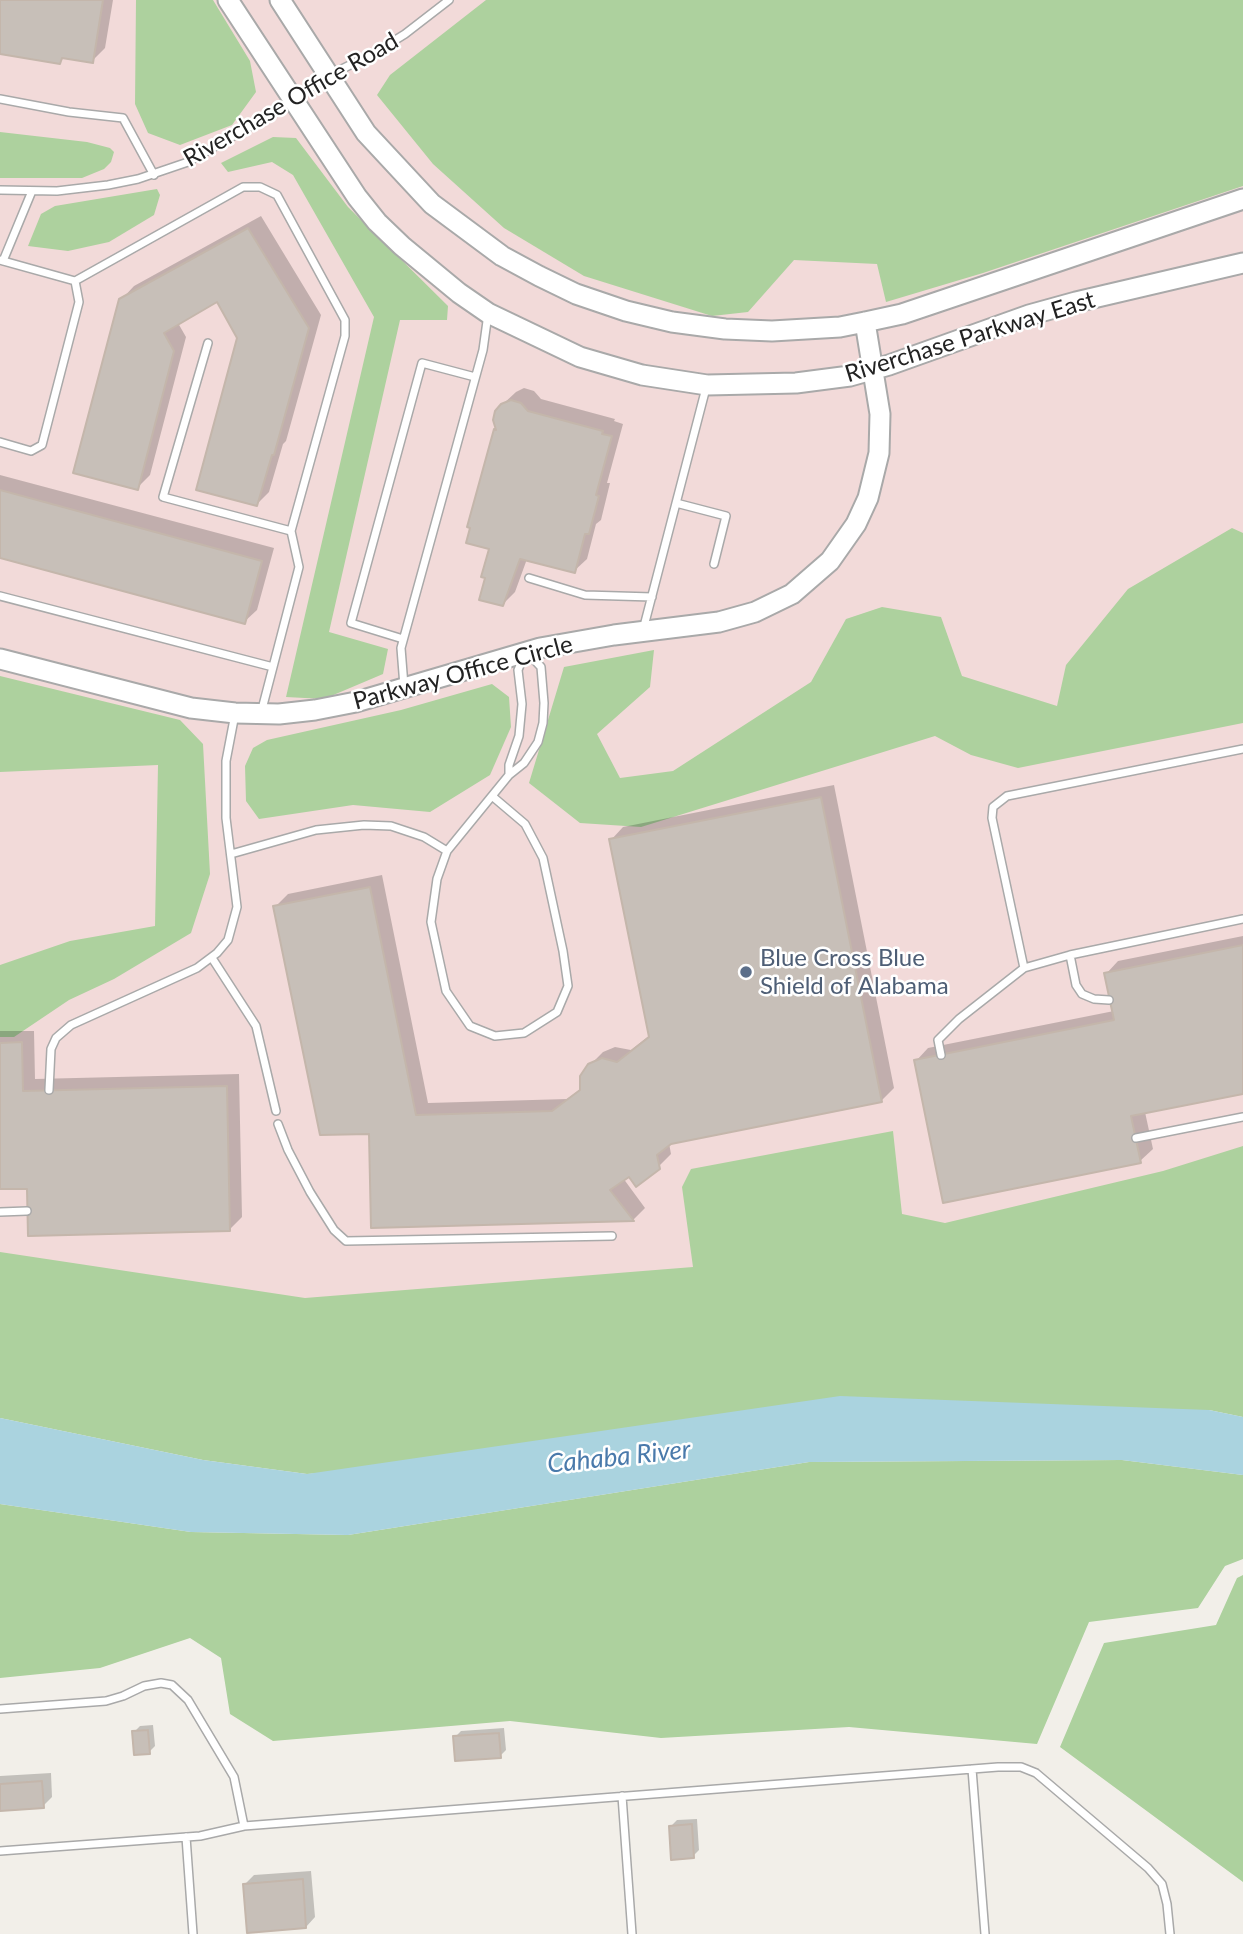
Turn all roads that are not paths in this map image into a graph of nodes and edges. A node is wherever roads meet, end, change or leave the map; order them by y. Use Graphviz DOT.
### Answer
graph roads {
  1 [pos="228,0"];
  2 [pos="280,0"];
  3 [pos="449,0"];
  4 [pos="328,76"];
  5 [pos="0,99"];
  6 [pos="293,99"];
  7 [pos="154,174"];
  8 [pos="0,190"];
  9 [pos="32,191"];
  10 [pos="1243,199"];
  11 [pos="1,260"];
  12 [pos="1243,263"];
  13 [pos="75,281"];
  14 [pos="488,313"];
  15 [pos="865,322"];
  16 [pos="208,343"];
  17 [pos="873,370"];
  18 [pos="475,377"];
  19 [pos="707,385"];
  20 [pos="0,442"];
  21 [pos="676,503"];
  22 [pos="291,531"];
  23 [pos="714,564"];
  24 [pos="528,578"];
  25 [pos="0,596"];
  26 [pos="652,597"];
  27 [pos="643,631"];
  28 [pos="403,639"];
  29 [pos="526,651"];
  30 [pos="0,659"];
  31 [pos="273,667"];
  32 [pos="404,688"];
  33 [pos="235,713"];
  34 [pos="261,713"];
  35 [pos="1243,749"];
  36 [pos="509,775"];
  37 [pos="492,796"];
  38 [pos="447,851"];
  39 [pos="231,854"];
  40 [pos="1243,919"];
  41 [pos="1070,955"];
  42 [pos="212,958"];
  43 [pos="1024,968"];
  44 [pos="1109,1000"];
  45 [pos="941,1055"];
  46 [pos="49,1090"];
  47 [pos="276,1111"];
  48 [pos="1243,1117"];
  49 [pos="278,1124"];
  50 [pos="1136,1138"];
  51 [pos="27,1211"];
  52 [pos="0,1212"];
  53 [pos="612,1236"];
  54 [pos="0,1709"];
  55 [pos="972,1769"];
  56 [pos="622,1796"];
  57 [pos="244,1826"];
  58 [pos="186,1837"];
  59 [pos="0,1851"];
  60 [pos="193,1934"];
  61 [pos="632,1934"];
  62 [pos="985,1934"];
  63 [pos="1170,1934"];
  1 -- 6 [label="street, Riverchase Parkway East"];
  2 -- 4 [label="street, Riverchase Parkway East"];
  3 -- 4 [label="lane, Riverchase Office Road"];
  4 -- 6 [label="lane, Riverchase Office Road"];
  4 -- 15 [label="street, Riverchase Parkway East"];
  5 -- 7 [label="lane"];
  6 -- 7 [label="lane, Riverchase Office Road"];
  6 -- 14 [label="street, Riverchase Parkway East"];
  7 -- 9 [label="lane, Riverchase Office Road"];
  8 -- 9 [label="lane, Riverchase Office Road"];
  9 -- 11 [label="lane"];
  10 -- 15 [label="street, Riverchase Parkway East"];
  11 -- 13 [label="lane"];
  12 -- 17 [label="street, Riverchase Parkway East"];
  13 -- 20 [label="lane"];
  13 -- 22 [label="lane"];
  14 -- 18 [label="lane"];
  14 -- 19 [label="street, Riverchase Parkway East"];
  15 -- 17 [label="street, Parkway Office Circle"];
  16 -- 22 [label="lane"];
  17 -- 19 [label="street, Riverchase Parkway East"];
  17 -- 27 [label="street, Parkway Office Circle"];
  18 -- 28 [label="lane"];
  18 -- 28 [label="lane"];
  19 -- 21 [label="lane"];
  21 -- 23 [label="lane"];
  21 -- 26 [label="lane"];
  22 -- 31 [label="lane"];
  24 -- 26 [label="lane"];
  25 -- 31 [label="lane"];
  26 -- 27 [label="lane"];
  27 -- 29 [label="street, Parkway Office Circle"];
  28 -- 32 [label="lane"];
  29 -- 32 [label="street, Parkway Office Circle"];
  29 -- 36 [label="lane"];
  29 -- 36 [label="lane"];
  30 -- 33 [label="street, Parkway Office Circle"];
  31 -- 34 [label="lane"];
  32 -- 34 [label="street, Parkway Office Circle"];
  33 -- 34 [label="street, Parkway Office Circle"];
  33 -- 39 [label="lane"];
  35 -- 43 [label="lane"];
  36 -- 37 [label="lane"];
  37 -- 38 [label="lane"];
  37 -- 38 [label="lane"];
  38 -- 39 [label="lane"];
  39 -- 42 [label="lane"];
  40 -- 41 [label="lane"];
  41 -- 43 [label="lane"];
  41 -- 44 [label="lane"];
  42 -- 46 [label="lane"];
  42 -- 47 [label="lane"];
  43 -- 45 [label="lane"];
  48 -- 50 [label="lane"];
  49 -- 53 [label="lane"];
  51 -- 52 [label="lane"];
  54 -- 57 [label="lane"];
  55 -- 56 [label="lane"];
  55 -- 62 [label="lane"];
  55 -- 63 [label="lane"];
  56 -- 57 [label="lane"];
  56 -- 61 [label="lane"];
  57 -- 58 [label="lane"];
  58 -- 59 [label="lane"];
  58 -- 60 [label="lane"];
}
